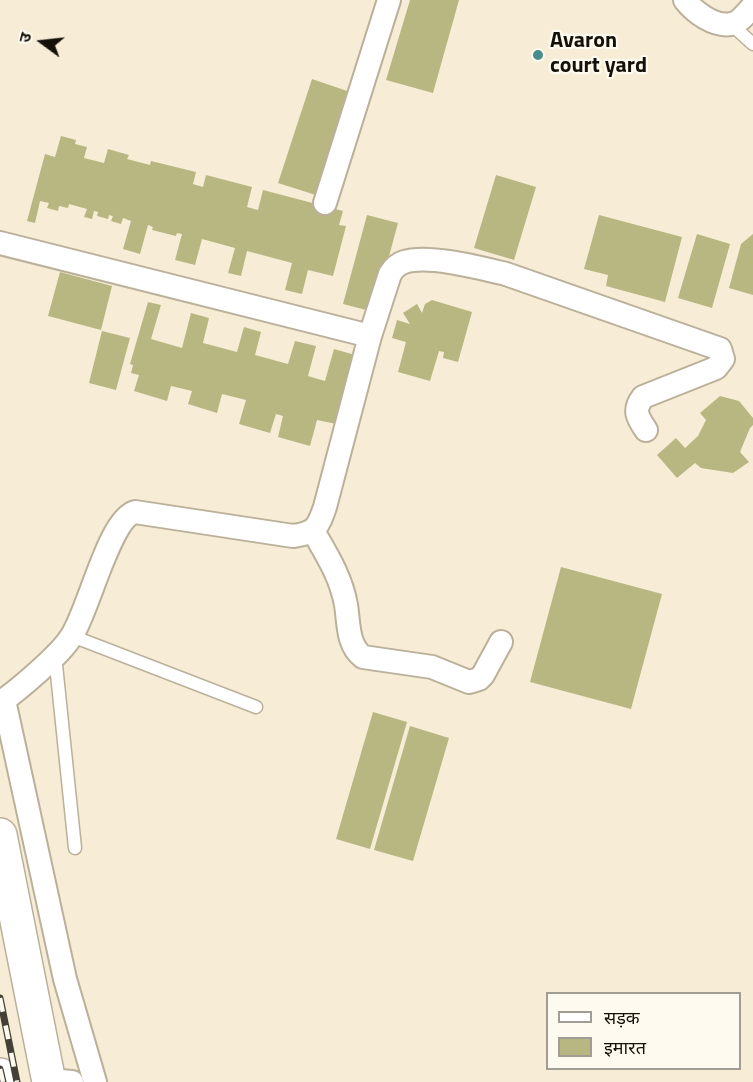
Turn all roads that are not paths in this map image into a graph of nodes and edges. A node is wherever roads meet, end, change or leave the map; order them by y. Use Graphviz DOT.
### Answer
graph roads {
  1 [pos="389,0"];
  2 [pos="684,0"];
  3 [pos="753,6"];
  4 [pos="732,25"];
  5 [pos="753,44"];
  6 [pos="325,203"];
  7 [pos="0,243"];
  8 [pos="370,336"];
  9 [pos="646,430"];
  10 [pos="313,531"];
  11 [pos="72,636"];
  12 [pos="501,642"];
  13 [pos="55,655"];
  14 [pos="2,701"];
  15 [pos="256,707"];
  16 [pos="0,835"];
  17 [pos="75,848"];
  18 [pos="0,1075"];
  19 [pos="1,1082"];
  20 [pos="53,1082"];
  21 [pos="94,1082"];
  1 -- 6 [label="street"];
  2 -- 4 [label="street"];
  3 -- 4 [label="street"];
  4 -- 5 [label="lane"];
  7 -- 8 [label="street"];
  8 -- 9 [label="street"];
  8 -- 10 [label="street"];
  10 -- 11 [label="street"];
  10 -- 12 [label="street"];
  11 -- 13 [label="street"];
  11 -- 15 [label="lane"];
  13 -- 14 [label="street"];
  13 -- 17 [label="lane"];
  14 -- 21 [label="street"];
  16 -- 20 [label="highway"];
  18 -- 19 [label="highway"];
}
